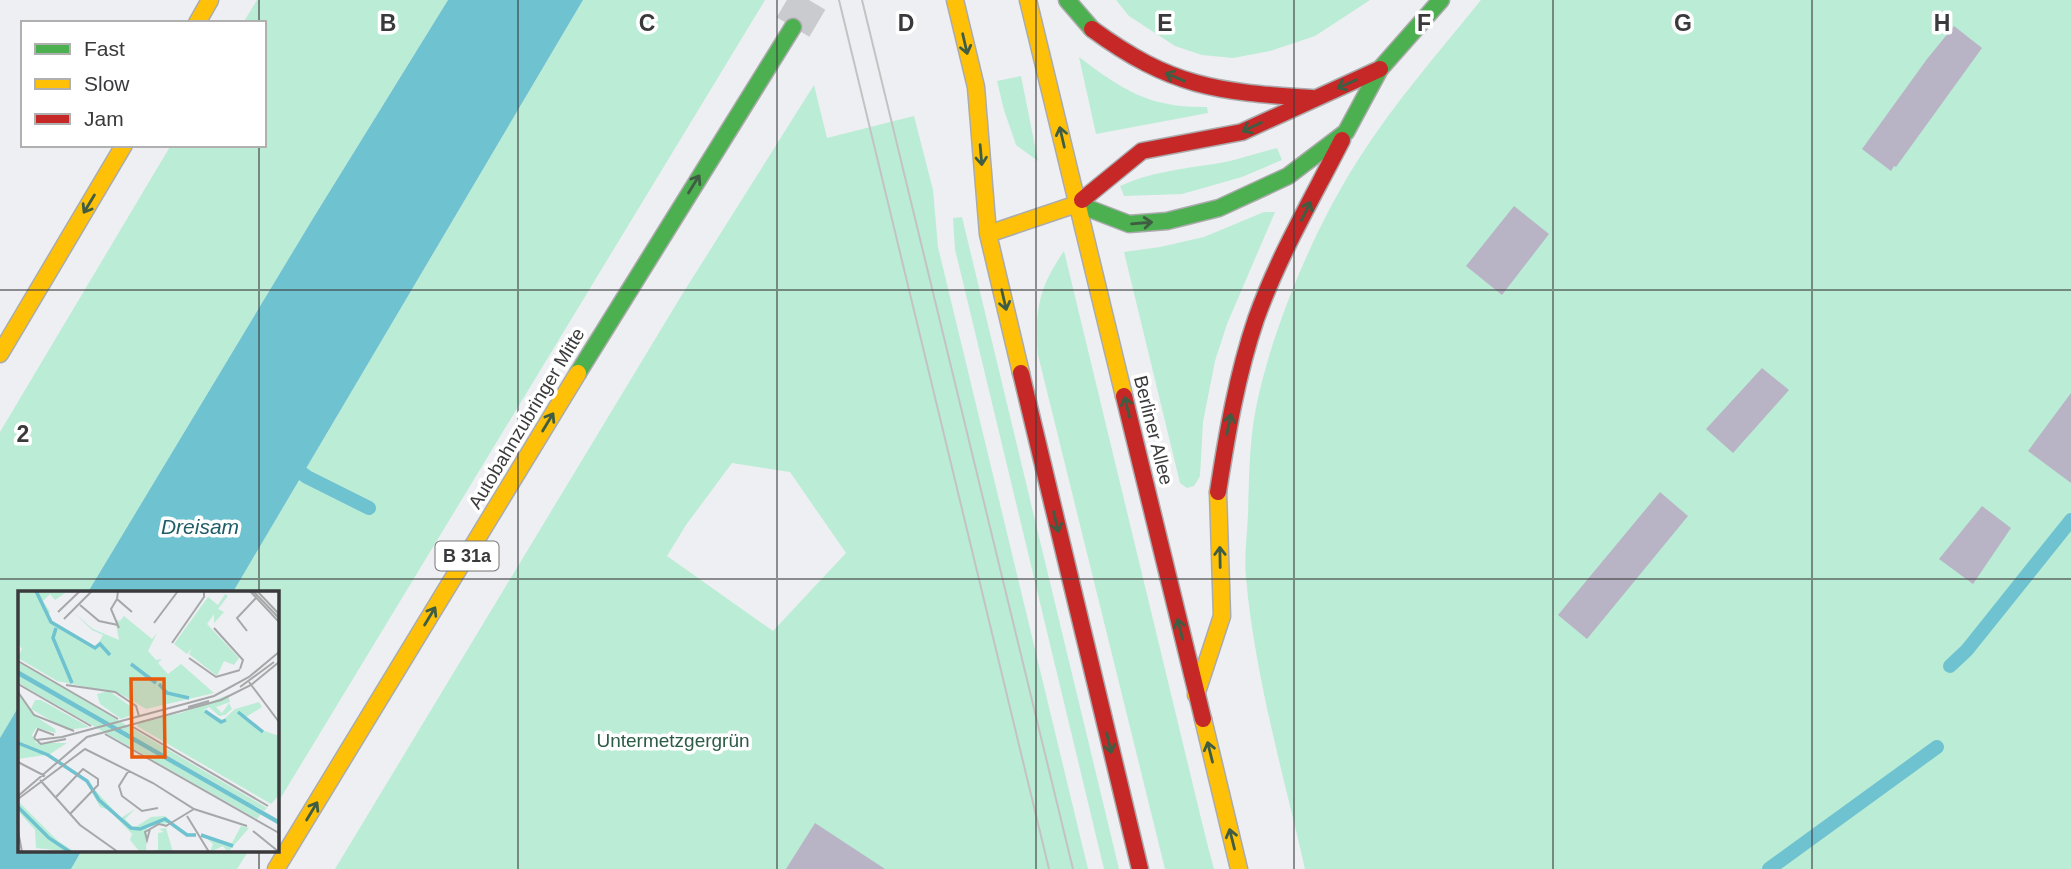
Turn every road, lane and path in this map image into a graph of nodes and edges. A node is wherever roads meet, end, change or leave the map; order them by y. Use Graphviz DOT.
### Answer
graph roads {
  1 [pos="211,0"];
  2 [pos="955,0"];
  3 [pos="1028,0"];
  4 [pos="1067,0"];
  5 [pos="1441,0"];
  6 [pos="198,21"];
  7 [pos="793,27"];
  8 [pos="1380,69"];
  9 [pos="1314,99"];
  10 [pos="1346,132"];
  11 [pos="123,147"];
  12 [pos="1077,204"];
  13 [pos="988,234"];
  14 [pos="0,354"];
  15 [pos="1196,695"];
  16 [pos="276,869"];
  17 [pos="1140,869"];
  18 [pos="1239,869"];
  1 -- 6 [label="main road"];
  2 -- 13 [label="main road, one-way"];
  12 -- 3 [label="main road, Berliner Allee, one-way"];
  9 -- 4 [label="main road, one-way"];
  5 -- 8 [label="main road"];
  16 -- 7 [label="main road, Autobahnzubringer Mitte / B 31a, one-way"];
  8 -- 9 [label="main road, one-way"];
  8 -- 10 [label="main road"];
  9 -- 12 [label="main road, one-way"];
  12 -- 10 [label="main road, one-way"];
  15 -- 10 [label="main road, one-way"];
  11 -- 14 [label="main road, one-way"];
  12 -- 13 [label="main road"];
  15 -- 12 [label="main road, Berliner Allee, one-way"];
  13 -- 17 [label="main road, one-way"];
  18 -- 15 [label="main road, Berliner Allee, one-way"];
}
